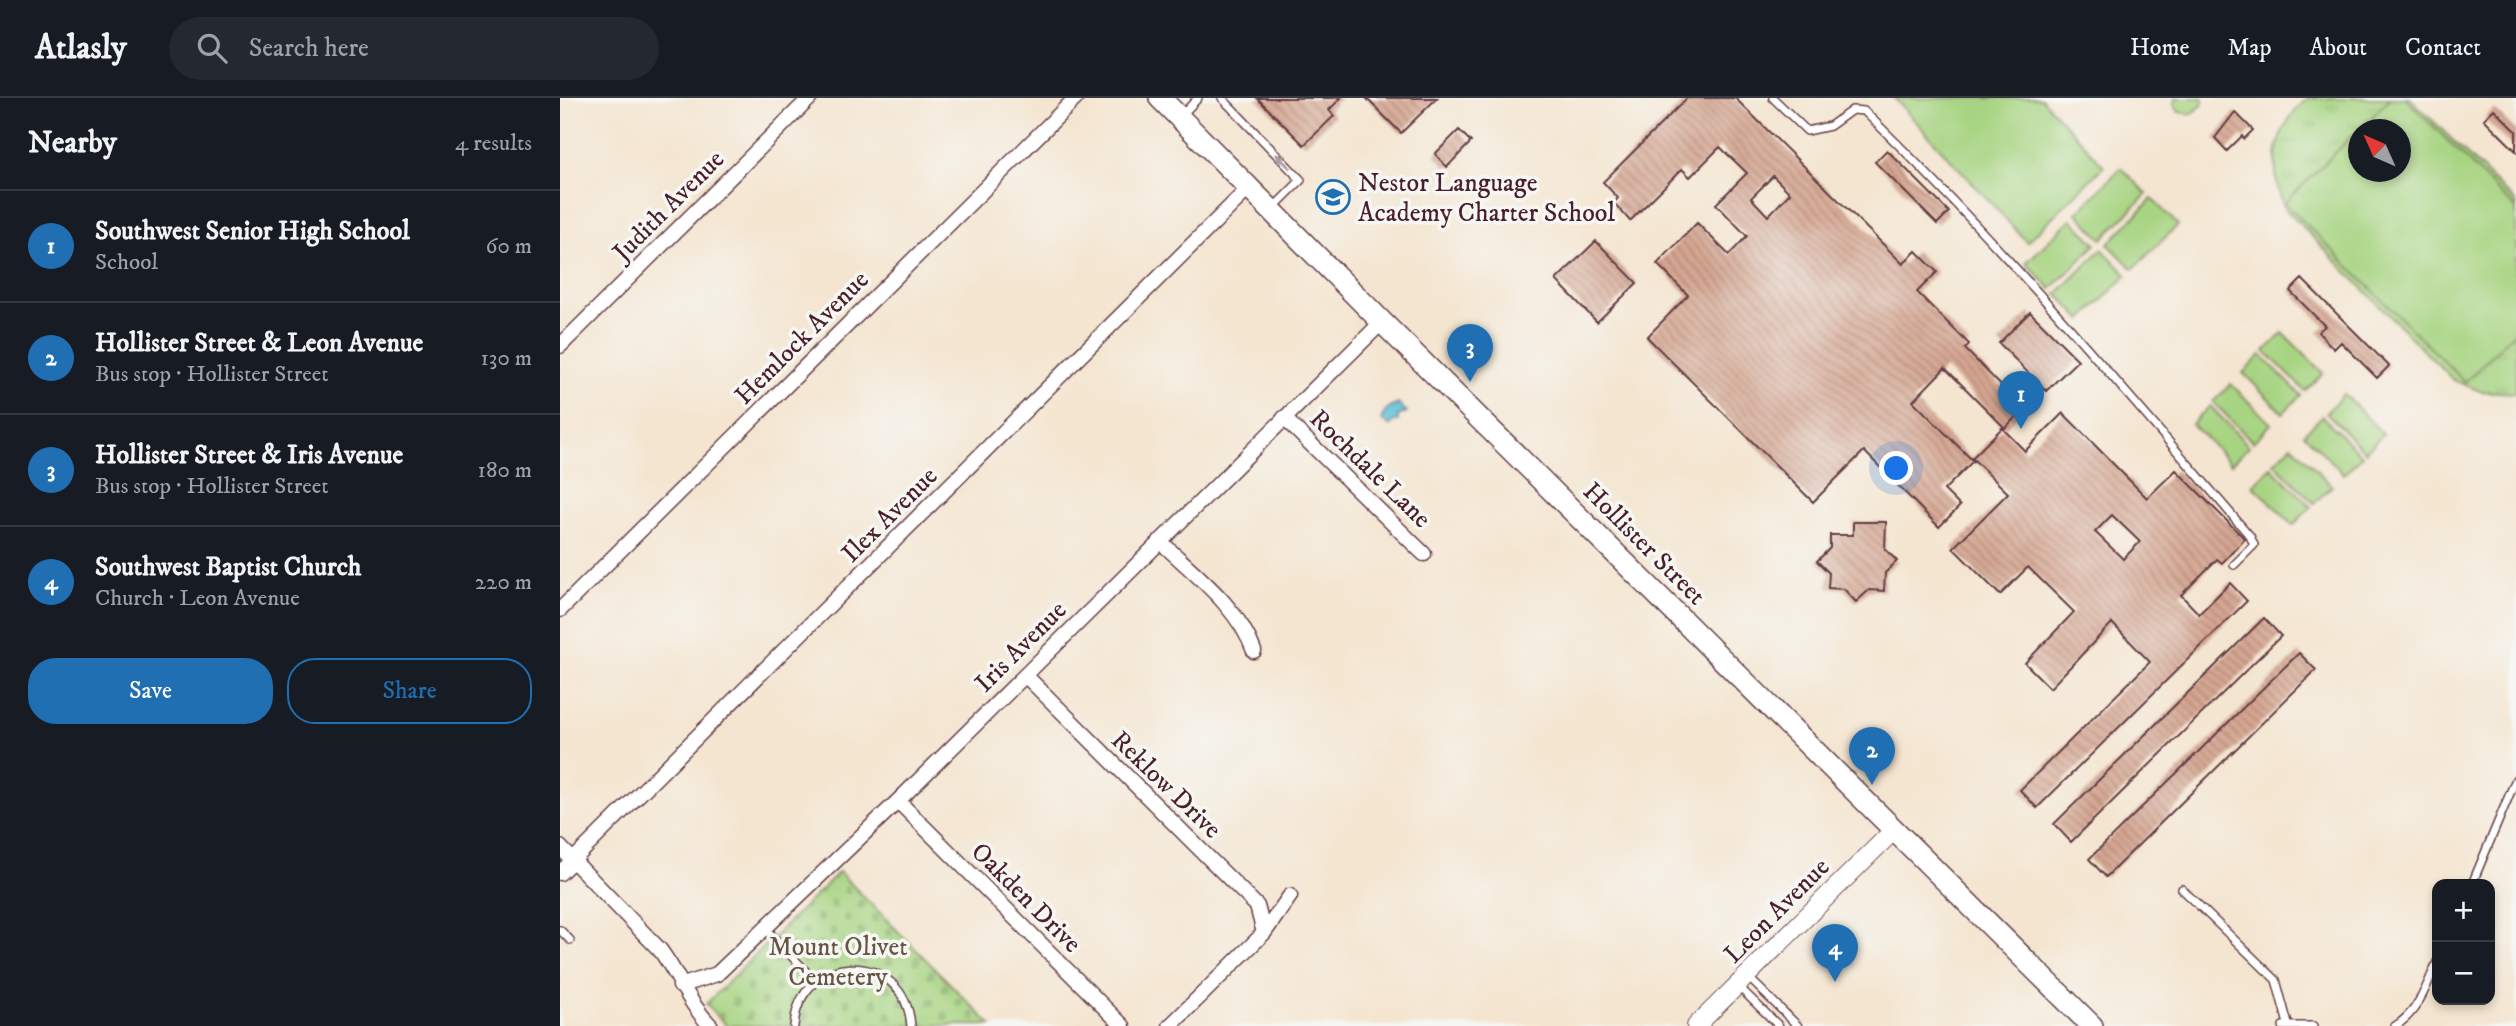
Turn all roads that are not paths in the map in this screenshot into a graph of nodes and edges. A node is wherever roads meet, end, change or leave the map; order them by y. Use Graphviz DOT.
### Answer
graph roads {
  1 [pos="810,98"];
  2 [pos="1076,98"];
  3 [pos="1160,98"];
  4 [pos="1198,98"];
  5 [pos="1222,98"];
  6 [pos="1773,98"];
  7 [pos="1180,117"];
  8 [pos="1250,187"];
  9 [pos="1271,210"];
  10 [pos="1382,323"];
  11 [pos="560,346"];
  12 [pos="1284,418"];
  13 [pos="1160,541"];
  14 [pos="1424,554"];
  15 [pos="2234,565"];
  16 [pos="560,610"];
  17 [pos="1254,651"];
  18 [pos="1025,675"];
  19 [pos="2516,779"];
  20 [pos="898,801"];
  21 [pos="1893,831"];
  22 [pos="560,847"];
  23 [pos="573,860"];
  24 [pos="560,873"];
  25 [pos="2474,879"];
  26 [pos="2182,889"];
  27 [pos="1290,895"];
  28 [pos="765,928"];
  29 [pos="560,930"];
  30 [pos="1264,933"];
  31 [pos="570,940"];
  32 [pos="2432,973"];
  33 [pos="1742,980"];
  34 [pos="815,981"];
  35 [pos="680,986"];
  36 [pos="2285,1025"];
  37 [pos="711,1026"];
  38 [pos="794,1026"];
  39 [pos="911,1026"];
  40 [pos="1123,1026"];
  41 [pos="1170,1026"];
  42 [pos="1696,1026"];
  43 [pos="1779,1026"];
  44 [pos="1798,1026"];
  45 [pos="2092,1026"];
  46 [pos="2314,1026"];
  47 [pos="2395,1026"];
  1 -- 11 [label="street, Judith Avenue"];
  2 -- 16 [label="street, Hemlock Avenue"];
  3 -- 7 [label="main road, Hollister Street"];
  4 -- 7 [label="lane"];
  9 -- 5 [label="lane, one-way"];
  6 -- 15 [label="lane"];
  7 -- 8 [label="main road, Hollister Street"];
  8 -- 9 [label="main road, Hollister Street"];
  8 -- 23 [label="street, Ilex Avenue"];
  9 -- 10 [label="main road, Hollister Street"];
  10 -- 12 [label="street, Iris Avenue"];
  10 -- 21 [label="main road, Hollister Street"];
  12 -- 13 [label="street, Iris Avenue"];
  12 -- 14 [label="street, Rochdale Lane"];
  13 -- 17 [label="street"];
  13 -- 18 [label="street, Iris Avenue"];
  18 -- 20 [label="street, Iris Avenue"];
  18 -- 30 [label="street, Reklow Drive"];
  19 -- 25 [label="lane"];
  20 -- 28 [label="street, Iris Avenue"];
  20 -- 40 [label="street, Oakden Drive"];
  21 -- 33 [label="street, Leon Avenue"];
  21 -- 45 [label="main road, Hollister Street"];
  22 -- 23 [label="street"];
  23 -- 24 [label="street, Ilex Avenue"];
  23 -- 35 [label="street"];
  26 -- 36 [label="lane"];
  27 -- 30 [label="street"];
  28 -- 34 [label="lane"];
  28 -- 35 [label="street, Iris Avenue"];
  29 -- 31 [label="lane"];
  30 -- 41 [label="street"];
  32 -- 47 [label="lane"];
  33 -- 42 [label="street, Leon Avenue"];
  33 -- 43 [label="lane"];
  33 -- 44 [label="lane"];
  34 -- 38 [label="lane"];
  34 -- 39 [label="lane"];
  35 -- 37 [label="street"];
  36 -- 46 [label="lane"];
}
